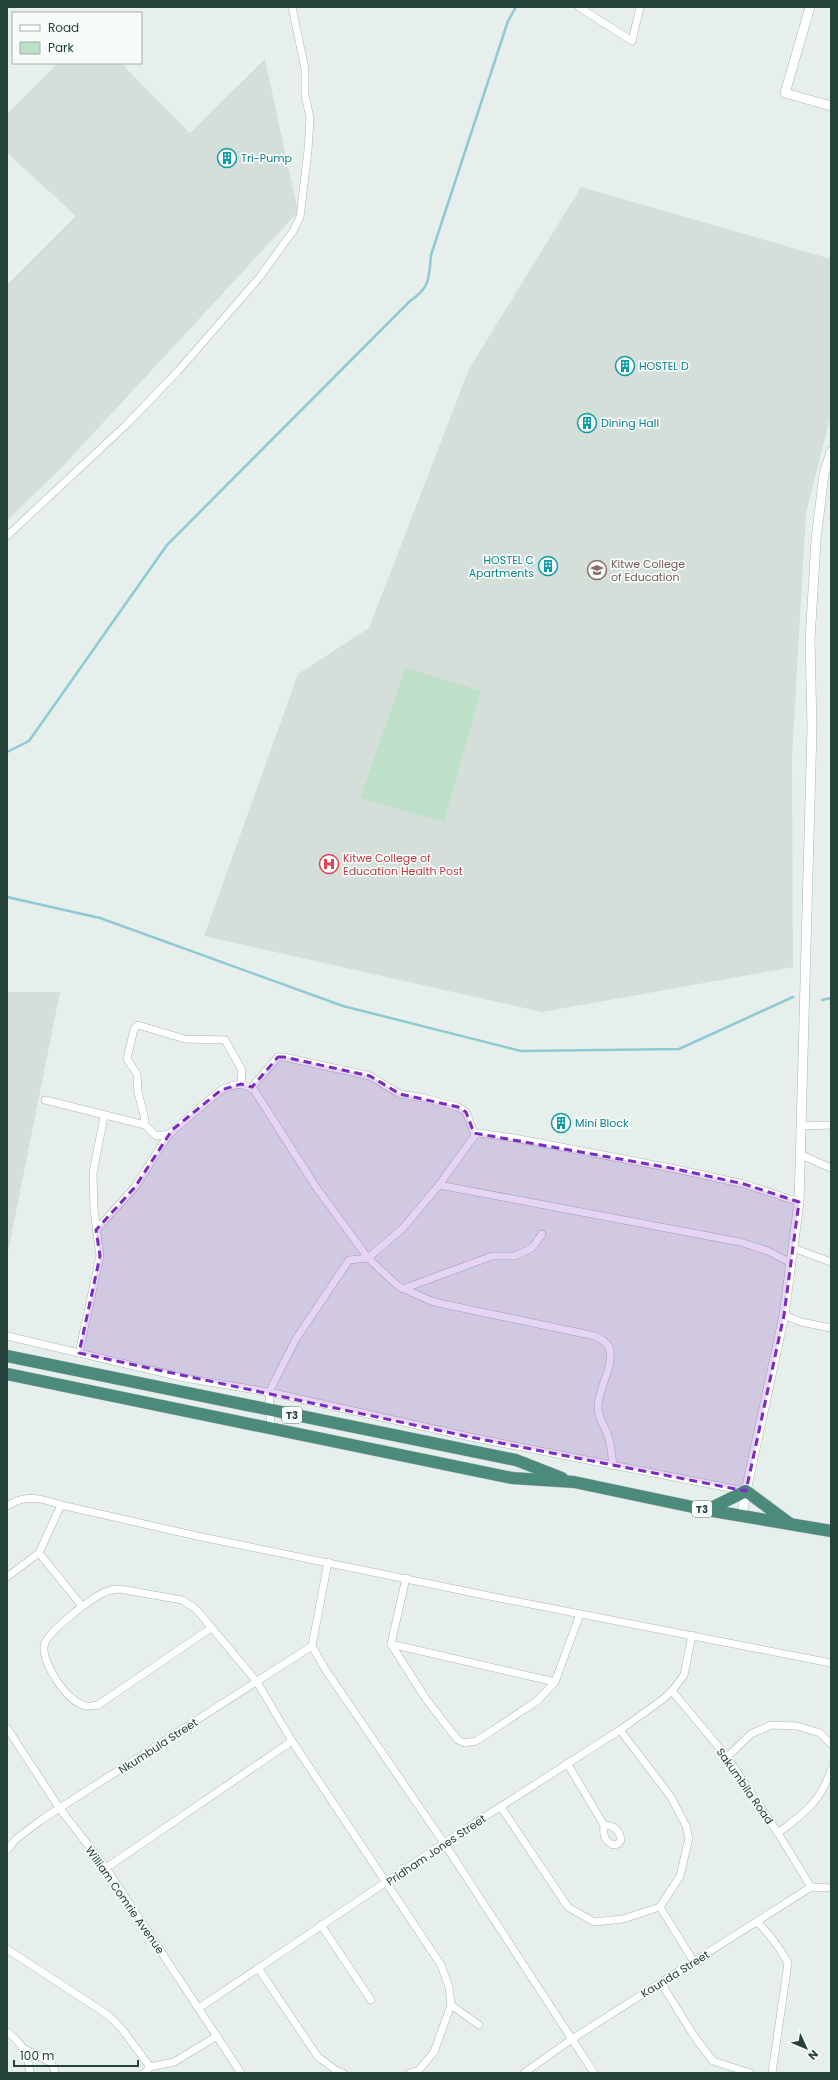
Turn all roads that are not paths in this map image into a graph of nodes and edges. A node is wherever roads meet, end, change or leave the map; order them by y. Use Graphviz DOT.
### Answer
graph roads {
  1 [pos="292,7"];
  2 [pos="579,7"];
  3 [pos="640,7"];
  4 [pos="810,7"];
  5 [pos="831,106"];
  6 [pos="831,452"];
  7 [pos="7,536"];
  8 [pos="241,1084"];
  9 [pos="251,1088"];
  10 [pos="45,1100"];
  11 [pos="104,1116"];
  12 [pos="145,1125"];
  13 [pos="831,1125"];
  14 [pos="801,1126"];
  15 [pos="169,1134"];
  16 [pos="475,1135"];
  17 [pos="801,1155"];
  18 [pos="831,1168"];
  19 [pos="440,1185"];
  20 [pos="799,1202"];
  21 [pos="96,1230"];
  22 [pos="542,1234"];
  23 [pos="793,1248"];
  24 [pos="368,1258"];
  25 [pos="831,1262"];
  26 [pos="791,1263"];
  27 [pos="403,1289"];
  28 [pos="784,1315"];
  29 [pos="831,1328"];
  30 [pos="7,1336"];
  31 [pos="79,1353"];
  32 [pos="7,1356"];
  33 [pos="7,1374"];
  34 [pos="269,1392"];
  35 [pos="270,1410"];
  36 [pos="271,1428"];
  37 [pos="613,1466"];
  38 [pos="574,1482"];
  39 [pos="746,1491"];
  40 [pos="61,1505"];
  41 [pos="7,1506"];
  42 [pos="707,1510"];
  43 [pos="742,1516"];
  44 [pos="792,1524"];
  45 [pos="831,1531"];
  46 [pos="39,1553"];
  47 [pos="328,1562"];
  48 [pos="7,1577"];
  49 [pos="406,1578"];
  50 [pos="82,1606"];
  51 [pos="580,1614"];
  52 [pos="211,1628"];
  53 [pos="692,1635"];
  54 [pos="391,1644"];
  55 [pos="312,1646"];
  56 [pos="831,1663"];
  57 [pos="257,1682"];
  58 [pos="555,1682"];
  59 [pos="672,1691"];
  60 [pos="7,1728"];
  61 [pos="620,1730"];
  62 [pos="292,1741"];
  63 [pos="831,1744"];
  64 [pos="727,1757"];
  65 [pos="567,1762"];
  66 [pos="831,1770"];
  67 [pos="501,1807"];
  68 [pos="60,1809"];
  69 [pos="604,1825"];
  70 [pos="778,1834"];
  71 [pos="444,1843"];
  72 [pos="7,1850"];
  73 [pos="106,1868"];
  74 [pos="386,1883"];
  75 [pos="811,1887"];
  76 [pos="831,1888"];
  77 [pos="660,1907"];
  78 [pos="757,1922"];
  79 [pos="321,1925"];
  80 [pos="7,1949"];
  81 [pos="694,1962"];
  82 [pos="258,1968"];
  83 [pos="661,1983"];
  84 [pos="371,2000"];
  85 [pos="451,2005"];
  86 [pos="199,2008"];
  87 [pos="479,2025"];
  88 [pos="7,2032"];
  89 [pos="217,2036"];
  90 [pos="572,2039"];
  91 [pos="24,2048"];
  92 [pos="150,2066"];
  93 [pos="419,2072"];
  94 [pos="30,2073"];
  95 [pos="54,2073"];
  96 [pos="144,2073"];
  97 [pos="241,2073"];
  98 [pos="342,2073"];
  99 [pos="410,2073"];
  100 [pos="524,2073"];
  101 [pos="594,2073"];
  102 [pos="750,2073"];
  103 [pos="772,2073"];
  1 -- 7 [label="street"];
  2 -- 3 [label="street"];
  4 -- 5 [label="street"];
  6 -- 14 [label="street"];
  8 -- 9 [label="street"];
  8 -- 12 [label="street"];
  8 -- 15 [label="street"];
  9 -- 16 [label="street"];
  9 -- 24 [label="street"];
  10 -- 11 [label="street"];
  11 -- 12 [label="street"];
  11 -- 21 [label="street"];
  12 -- 15 [label="street"];
  13 -- 14 [label="street"];
  14 -- 17 [label="street"];
  15 -- 21 [label="street"];
  16 -- 19 [label="street"];
  16 -- 20 [label="street"];
  17 -- 18 [label="street"];
  17 -- 20 [label="street"];
  19 -- 24 [label="street"];
  19 -- 26 [label="street"];
  20 -- 23 [label="street"];
  21 -- 31 [label="street"];
  22 -- 27 [label="street"];
  23 -- 25 [label="street"];
  23 -- 26 [label="street"];
  24 -- 27 [label="street"];
  24 -- 34 [label="street"];
  26 -- 28 [label="street"];
  27 -- 37 [label="street"];
  28 -- 29 [label="street"];
  28 -- 39 [label="street"];
  30 -- 31 [label="street"];
  31 -- 34 [label="street"];
  32 -- 35 [label="highway, T3"];
  33 -- 36 [label="highway, T3"];
  34 -- 35 [label="street"];
  34 -- 37 [label="street"];
  35 -- 36 [label="street"];
  35 -- 38 [label="highway, T3"];
  36 -- 38 [label="highway, T3"];
  37 -- 39 [label="street"];
  38 -- 42 [label="highway, T3"];
  39 -- 42 [label="highway"];
  39 -- 43 [label="street"];
  39 -- 44 [label="highway"];
  40 -- 41 [label="street"];
  40 -- 46 [label="street"];
  40 -- 47 [label="street"];
  42 -- 43 [label="highway, T3"];
  43 -- 44 [label="highway, T3"];
  44 -- 45 [label="highway, T3"];
  46 -- 48 [label="street"];
  46 -- 50 [label="street"];
  47 -- 49 [label="street"];
  47 -- 55 [label="street"];
  49 -- 51 [label="street"];
  49 -- 54 [label="street"];
  50 -- 52 [label="street"];
  50 -- 52 [label="street"];
  51 -- 53 [label="street"];
  51 -- 58 [label="street"];
  52 -- 57 [label="street"];
  53 -- 56 [label="street"];
  53 -- 59 [label="street, Pridham Jones Street"];
  54 -- 58 [label="street"];
  54 -- 58 [label="street"];
  55 -- 57 [label="street, Nkumbula Street"];
  55 -- 71 [label="street"];
  57 -- 62 [label="street"];
  57 -- 68 [label="street, Nkumbula Street"];
  59 -- 61 [label="street, Pridham Jones Street"];
  59 -- 64 [label="street, Sakumbila Road"];
  60 -- 68 [label="street, William Comrie Avenue"];
  61 -- 65 [label="street, Pridham Jones Street"];
  61 -- 77 [label="street"];
  62 -- 73 [label="street"];
  62 -- 74 [label="street"];
  63 -- 64 [label="street"];
  64 -- 70 [label="street, Sakumbila Road"];
  65 -- 67 [label="street, Pridham Jones Street"];
  65 -- 69 [label="street"];
  66 -- 70 [label="street"];
  67 -- 71 [label="street, Pridham Jones Street"];
  67 -- 77 [label="street"];
  68 -- 72 [label="street, Nkumbula Street"];
  68 -- 73 [label="street, William Comrie Avenue"];
  70 -- 75 [label="street, Sakumbila Road"];
  71 -- 74 [label="street, Pridham Jones Street"];
  71 -- 90 [label="street"];
  73 -- 86 [label="street, William Comrie Avenue"];
  74 -- 79 [label="street, Pridham Jones Street"];
  74 -- 85 [label="street"];
  75 -- 76 [label="street"];
  75 -- 78 [label="street, Kaunda Street"];
  77 -- 81 [label="street"];
  78 -- 81 [label="street, Kaunda Street"];
  78 -- 103 [label="street"];
  79 -- 82 [label="street, Pridham Jones Street"];
  79 -- 84 [label="street"];
  80 -- 92 [label="street"];
  81 -- 83 [label="street, Kaunda Street"];
  82 -- 86 [label="street, Pridham Jones Street"];
  82 -- 98 [label="street"];
  83 -- 90 [label="street, Kaunda Street"];
  83 -- 102 [label="street"];
  85 -- 87 [label="street"];
  85 -- 93 [label="street"];
  86 -- 89 [label="street, William Comrie Avenue"];
  88 -- 91 [label="street"];
  89 -- 92 [label="street"];
  89 -- 97 [label="street, William Comrie Avenue"];
  90 -- 100 [label="street, Kaunda Street"];
  90 -- 101 [label="street"];
  91 -- 94 [label="street"];
  91 -- 95 [label="street"];
  92 -- 96 [label="street"];
  93 -- 99 [label="street"];
}
